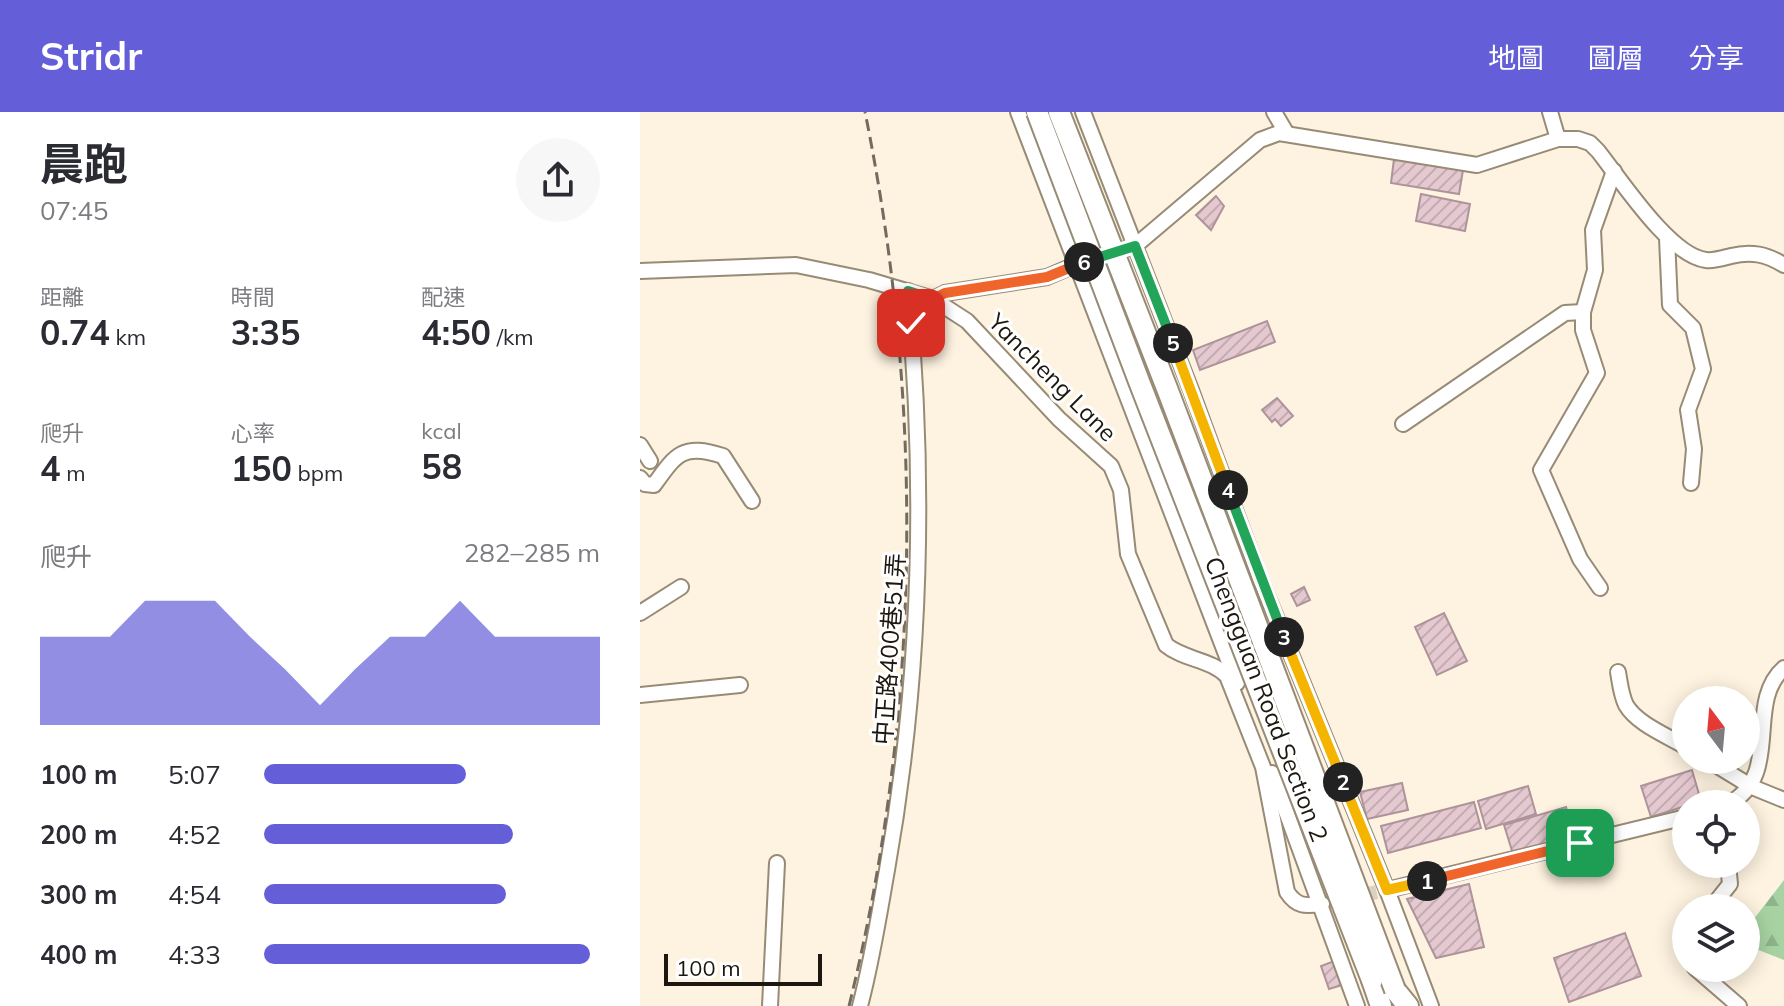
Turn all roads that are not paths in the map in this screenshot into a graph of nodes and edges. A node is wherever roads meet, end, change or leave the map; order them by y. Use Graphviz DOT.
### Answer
graph roads {
  1 [pos="1018,112"];
  2 [pos="1037,112"];
  3 [pos="1059,112"];
  4 [pos="1083,112"];
  5 [pos="1274,112"];
  6 [pos="1550,112"];
  7 [pos="1287,134"];
  8 [pos="1558,139"];
  9 [pos="1614,171"];
  10 [pos="1667,238"];
  11 [pos="1135,246"];
  12 [pos="1075,265"];
  13 [pos="1784,265"];
  14 [pos="640,271"];
  15 [pos="908,291"];
  16 [pos="933,299"];
  17 [pos="1583,312"];
  18 [pos="1403,424"];
  19 [pos="640,445"];
  20 [pos="650,461"];
  21 [pos="640,478"];
  22 [pos="1691,483"];
  23 [pos="752,501"];
  24 [pos="681,587"];
  25 [pos="1600,588"];
  26 [pos="640,613"];
  27 [pos="1784,668"];
  28 [pos="1618,672"];
  29 [pos="740,685"];
  30 [pos="640,695"];
  31 [pos="1672,738"];
  32 [pos="1731,774"];
  33 [pos="1752,787"];
  34 [pos="1749,790"];
  35 [pos="1784,800"];
  36 [pos="1672,820"];
  37 [pos="777,863"];
  38 [pos="1387,890"];
  39 [pos="1322,904"];
  40 [pos="1711,982"];
  41 [pos="1401,1001"];
  42 [pos="770,1006"];
  43 [pos="860,1006"];
  44 [pos="1357,1006"];
  45 [pos="1380,1006"];
  46 [pos="1431,1006"];
  47 [pos="1739,1006"];
  1 -- 12 [label="street, Chengguan Road Section 2"];
  2 -- 45 [label="highway, bridge"];
  3 -- 41 [label="highway, bridge"];
  4 -- 11 [label="street, Chengguan Road Section 2"];
  5 -- 7 [label="street"];
  6 -- 8 [label="street"];
  7 -- 8 [label="street"];
  7 -- 11 [label="street"];
  8 -- 9 [label="street"];
  9 -- 10 [label="street"];
  9 -- 17 [label="street"];
  10 -- 13 [label="street"];
  10 -- 22 [label="street"];
  11 -- 12 [label="street"];
  11 -- 38 [label="street, Chengguan Road Section 2"];
  12 -- 16 [label="street"];
  12 -- 39 [label="street, Chengguan Road Section 2"];
  14 -- 15 [label="street, Yancheng Lane"];
  15 -- 16 [label="street, Yancheng Lane"];
  15 -- 43 [label="street, 中正路400巷51弄"];
  16 -- 39 [label="street, Yancheng Lane"];
  17 -- 18 [label="street"];
  17 -- 25 [label="street"];
  19 -- 20 [label="street"];
  21 -- 23 [label="street"];
  24 -- 26 [label="street"];
  27 -- 33 [label="street"];
  28 -- 31 [label="street"];
  29 -- 30 [label="street"];
  32 -- 33 [label="street"];
  33 -- 34 [label="street"];
  33 -- 35 [label="street"];
  36 -- 38 [label="street"];
  37 -- 42 [label="street"];
  38 -- 46 [label="street, Chengguan Road Section 2"];
  39 -- 44 [label="street, Chengguan Road Section 2"];
  40 -- 47 [label="street"];
}
